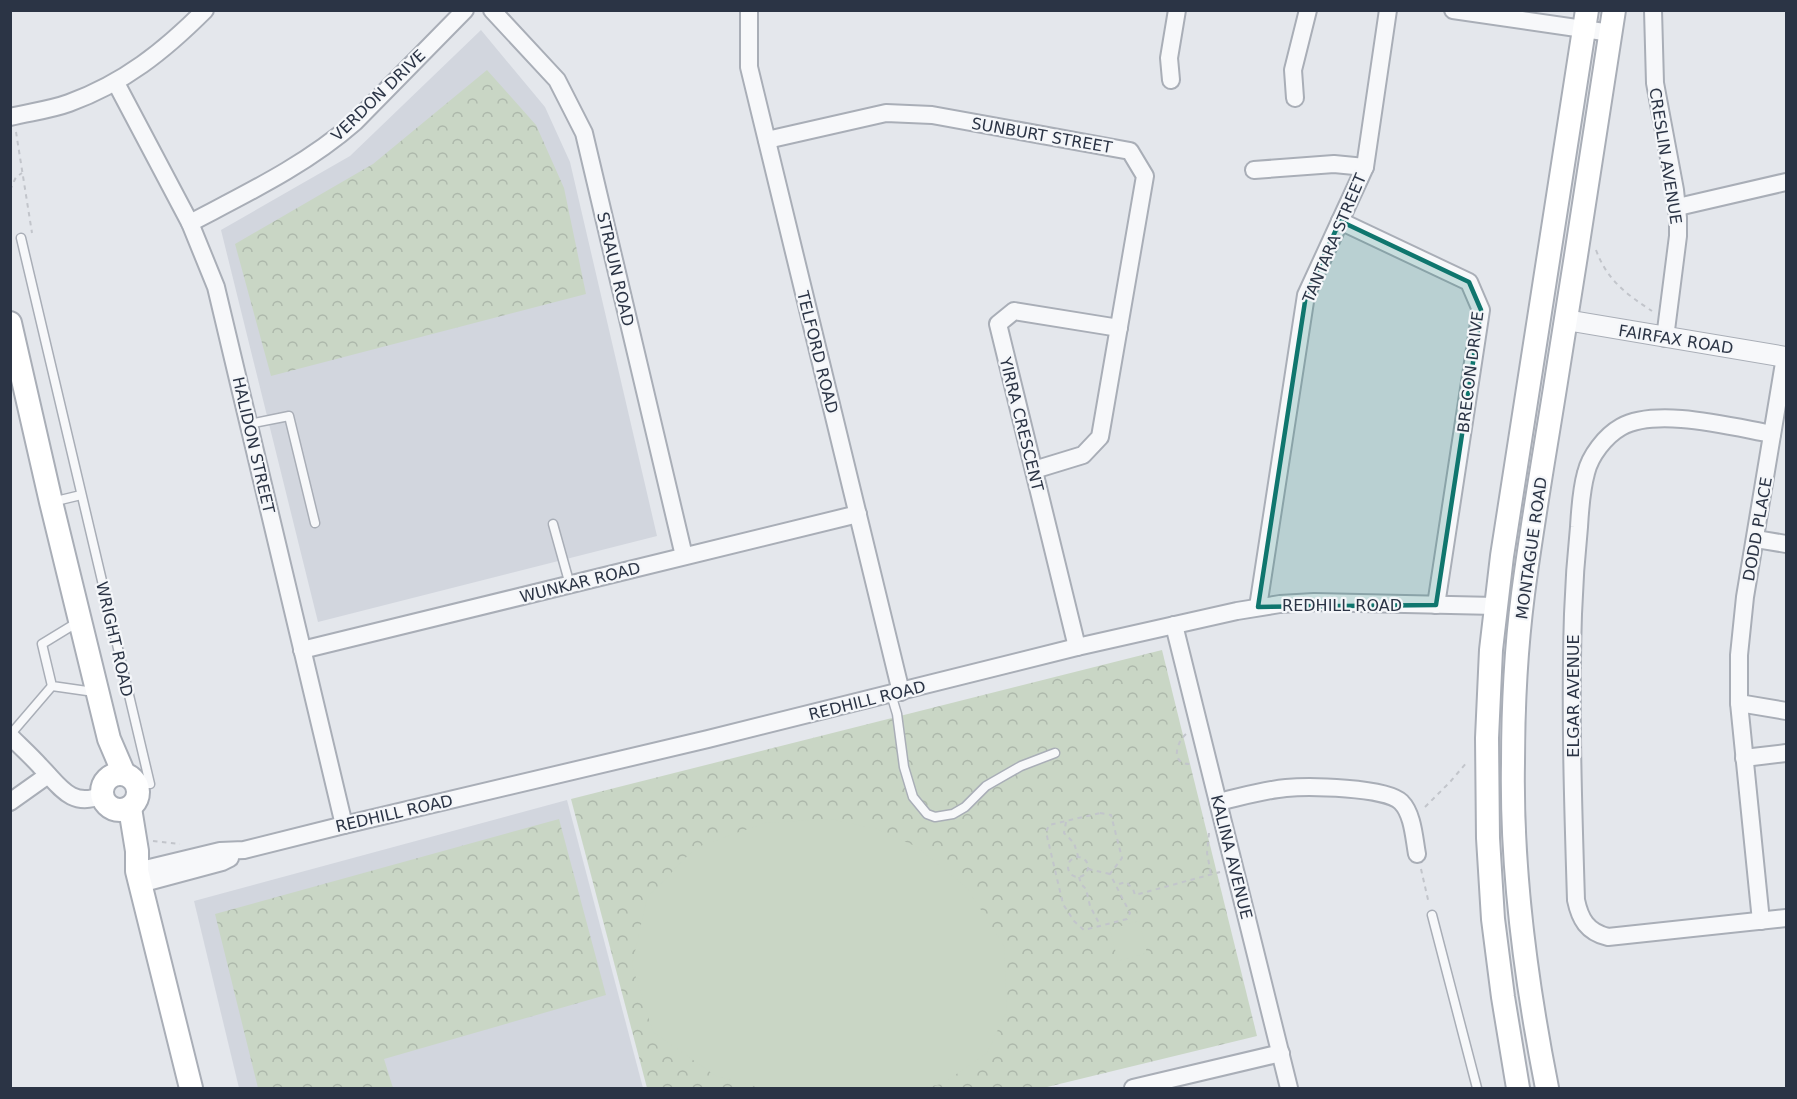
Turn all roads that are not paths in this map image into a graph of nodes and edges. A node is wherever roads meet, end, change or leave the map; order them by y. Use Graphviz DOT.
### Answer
graph roads {
  1 [pos="205,10"];
  2 [pos="465,10"];
  3 [pos="492,10"];
  4 [pos="749,10"];
  5 [pos="1177,10"];
  6 [pos="1308,10"];
  7 [pos="1388,10"];
  8 [pos="1454,10"];
  9 [pos="1614,10"];
  10 [pos="1653,10"];
  11 [pos="1586,19"];
  12 [pos="1611,33"];
  13 [pos="1172,80"];
  14 [pos="116,83"];
  15 [pos="1295,98"];
  16 [pos="13,124"];
  17 [pos="767,140"];
  18 [pos="1365,167"];
  19 [pos="1254,170"];
  20 [pos="1786,182"];
  21 [pos="1678,207"];
  22 [pos="1340,221"];
  23 [pos="190,223"];
  24 [pos="21,238"];
  25 [pos="1540,315"];
  26 [pos="1566,320"];
  27 [pos="10,323"];
  28 [pos="1119,328"];
  29 [pos="1665,338"];
  30 [pos="1786,357"];
  31 [pos="249,424"];
  32 [pos="1772,434"];
  33 [pos="1034,470"];
  34 [pos="81,495"];
  35 [pos="51,502"];
  36 [pos="858,514"];
  37 [pos="315,524"];
  38 [pos="553,524"];
  39 [pos="1756,539"];
  40 [pos="1786,544"];
  41 [pos="684,556"];
  42 [pos="570,585"];
  43 [pos="1436,605"];
  44 [pos="1496,606"];
  45 [pos="1258,607"];
  46 [pos="1522,608"];
  47 [pos="81,620"];
  48 [pos="1174,626"];
  49 [pos="1077,647"];
  50 [pos="302,650"];
  51 [pos="52,686"];
  52 [pos="98,692"];
  53 [pos="896,693"];
  54 [pos="1739,703"];
  55 [pos="1786,711"];
  56 [pos="10,736"];
  57 [pos="1055,753"];
  58 [pos="1786,753"];
  59 [pos="1744,758"];
  60 [pos="48,775"];
  61 [pos="150,784"];
  62 [pos="116,792"];
  63 [pos="10,802"];
  64 [pos="1218,802"];
  65 [pos="344,825"];
  66 [pos="1417,854"];
  67 [pos="137,874"];
  68 [pos="1432,915"];
  69 [pos="1786,918"];
  70 [pos="1761,921"];
  71 [pos="1281,1053"];
  72 [pos="1538,1087"];
  73 [pos="191,1089"];
  74 [pos="1133,1089"];
  75 [pos="1289,1089"];
  76 [pos="1477,1089"];
  1 -- 14 [label="street"];
  2 -- 23 [label="street, VERDON DRIVE"];
  3 -- 41 [label="street, STRAUN ROAD"];
  4 -- 17 [label="street, TELFORD ROAD"];
  5 -- 13 [label="street"];
  6 -- 15 [label="street"];
  7 -- 18 [label="street, TANTARA STREET"];
  8 -- 11 [label="street"];
  9 -- 12 [label="main road, MONTAGUE ROAD"];
  10 -- 21 [label="street, CRESLIN AVENUE"];
  11 -- 12 [label="street"];
  11 -- 25 [label="main road, MONTAGUE ROAD"];
  12 -- 26 [label="main road, MONTAGUE ROAD"];
  14 -- 16 [label="street"];
  14 -- 23 [label="street, HALIDON STREET"];
  17 -- 28 [label="street, SUNBURT STREET"];
  17 -- 36 [label="street, TELFORD ROAD"];
  18 -- 19 [label="street"];
  18 -- 22 [label="street, TANTARA STREET"];
  20 -- 21 [label="street"];
  21 -- 29 [label="street, CRESLIN AVENUE"];
  22 -- 43 [label="street, BRECON DRIVE"];
  22 -- 45 [label="street, TANTARA STREET"];
  23 -- 31 [label="street, HALIDON STREET"];
  24 -- 34 [label="lane, WRIGHT ROAD"];
  25 -- 26 [label="main road"];
  25 -- 44 [label="main road, MONTAGUE ROAD"];
  26 -- 29 [label="street, FAIRFAX ROAD"];
  26 -- 46 [label="main road, MONTAGUE ROAD"];
  27 -- 35 [label="main road, WRIGHT ROAD"];
  28 -- 33 [label="street, SUNBURT STREET"];
  28 -- 33 [label="street, YIRRA CRESCENT"];
  29 -- 30 [label="street, FAIRFAX ROAD"];
  30 -- 32 [label="street, DODD PLACE"];
  31 -- 37 [label="lane"];
  31 -- 50 [label="street, HALIDON STREET"];
  32 -- 39 [label="street, DODD PLACE"];
  32 -- 70 [label="street, ELGAR AVENUE"];
  33 -- 49 [label="street, YIRRA CRESCENT"];
  34 -- 35 [label="lane"];
  34 -- 61 [label="lane, WRIGHT ROAD"];
  35 -- 47 [label="main road, WRIGHT ROAD"];
  36 -- 41 [label="street, WUNKAR ROAD"];
  36 -- 53 [label="street, TELFORD ROAD"];
  38 -- 42 [label="lane"];
  39 -- 40 [label="street"];
  39 -- 54 [label="street, DODD PLACE"];
  41 -- 42 [label="street, WUNKAR ROAD"];
  42 -- 50 [label="street, WUNKAR ROAD"];
  43 -- 44 [label="street, REDHILL ROAD"];
  43 -- 45 [label="street, REDHILL ROAD"];
  44 -- 46 [label="main road"];
  44 -- 72 [label="main road, MONTAGUE ROAD"];
  45 -- 48 [label="street, REDHILL ROAD"];
  46 -- 72 [label="main road, MONTAGUE ROAD"];
  47 -- 51 [label="lane"];
  47 -- 52 [label="main road, WRIGHT ROAD"];
  48 -- 49 [label="street, REDHILL ROAD"];
  48 -- 64 [label="street, KALINA AVENUE"];
  49 -- 53 [label="street, REDHILL ROAD"];
  50 -- 65 [label="street, HALIDON STREET"];
  51 -- 52 [label="lane"];
  51 -- 56 [label="lane"];
  52 -- 62 [label="main road, WRIGHT ROAD"];
  53 -- 57 [label="lane"];
  53 -- 65 [label="street, REDHILL ROAD"];
  54 -- 55 [label="street"];
  54 -- 59 [label="street, DODD PLACE"];
  56 -- 60 [label="street"];
  58 -- 59 [label="street"];
  59 -- 70 [label="street, DODD PLACE"];
  60 -- 62 [label="street"];
  60 -- 63 [label="street"];
  62 -- 67 [label="main road, WRIGHT ROAD"];
  64 -- 66 [label="street"];
  64 -- 71 [label="street, KALINA AVENUE"];
  65 -- 67 [label="street, REDHILL ROAD"];
  67 -- 73 [label="main road, WRIGHT ROAD"];
  68 -- 76 [label="lane"];
  69 -- 70 [label="street, ELGAR AVENUE"];
  71 -- 74 [label="street"];
  71 -- 75 [label="street, KALINA AVENUE"];
}
